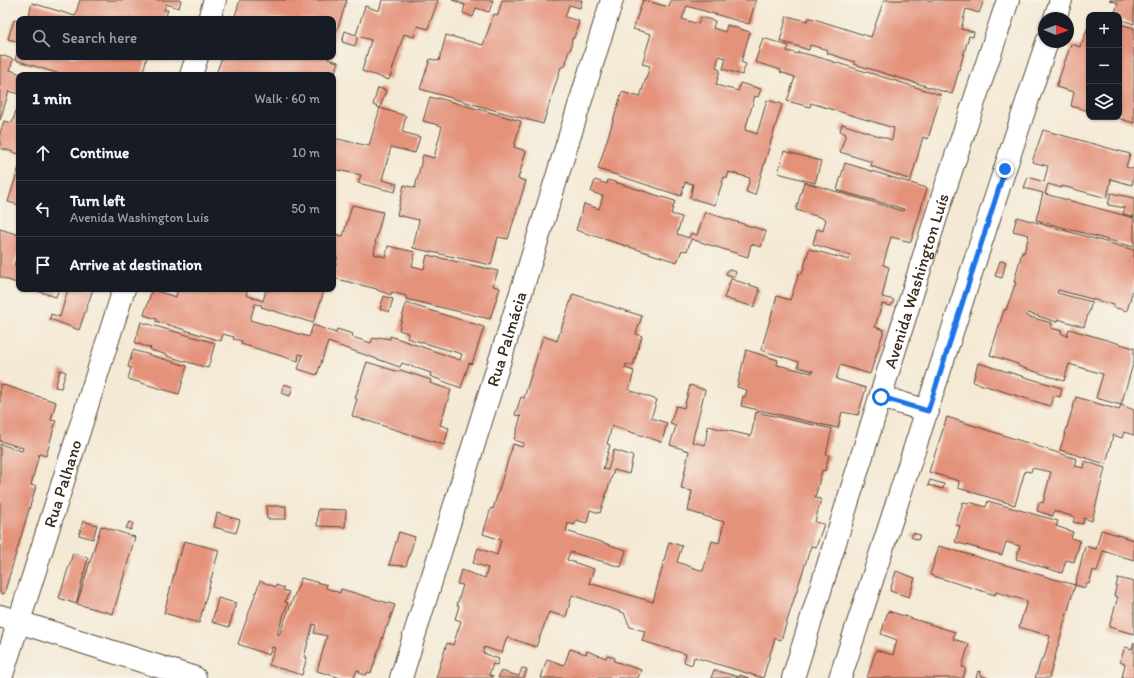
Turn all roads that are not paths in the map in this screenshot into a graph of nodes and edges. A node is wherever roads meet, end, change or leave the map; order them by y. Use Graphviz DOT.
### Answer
graph roads {
  1 [pos="215,0"];
  2 [pos="612,0"];
  3 [pos="1008,0"];
  4 [pos="1061,0"];
  5 [pos="1057,12"];
  6 [pos="210,16"];
  7 [pos="1045,48"];
  8 [pos="196,60"];
  9 [pos="192,72"];
  10 [pos="123,292"];
  11 [pos="881,397"];
  12 [pos="928,411"];
  13 [pos="9,619"];
  14 [pos="1,678"];
  15 [pos="195,678"];
  16 [pos="401,678"];
  17 [pos="793,678"];
  18 [pos="840,678"];
  1 -- 6 [label="street"];
  2 -- 16 [label="street, Rua Palmácia"];
  3 -- 11 [label="street, Avenida Washington Luís"];
  4 -- 5 [label="street"];
  7 -- 12 [label="street"];
  8 -- 9 [label="street"];
  10 -- 13 [label="street, Rua Palhano"];
  11 -- 12 [label="street"];
  11 -- 17 [label="street, Avenida Washington Luís"];
  12 -- 18 [label="street"];
  13 -- 14 [label="street, Rua Palhano"];
  13 -- 15 [label="street"];
}
